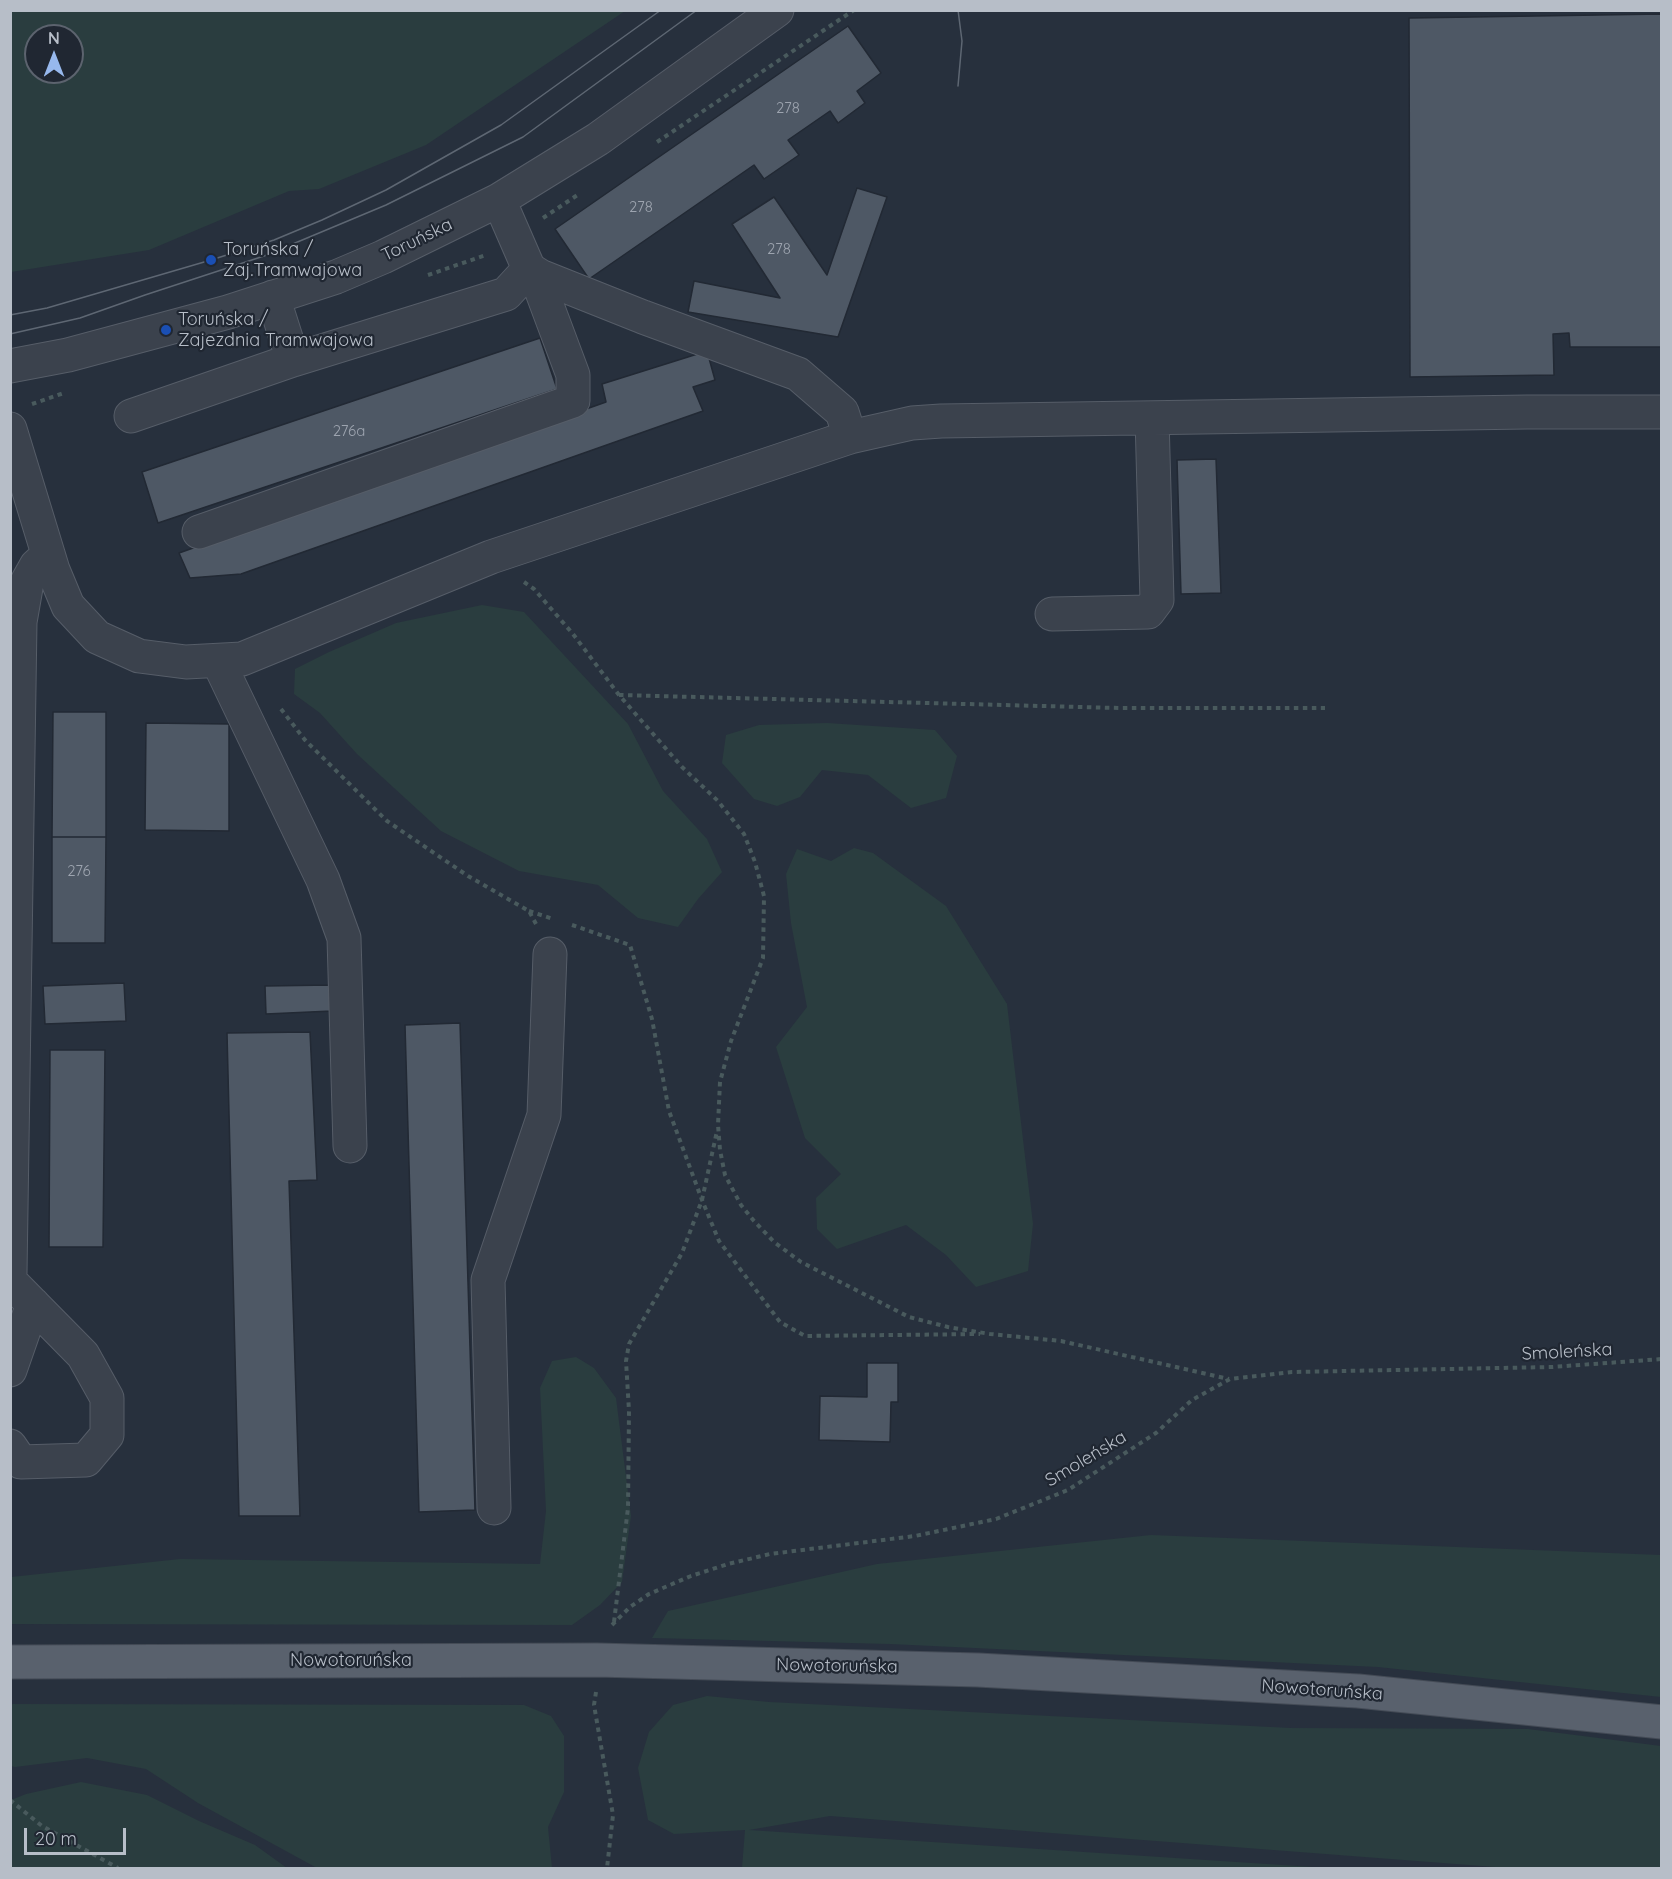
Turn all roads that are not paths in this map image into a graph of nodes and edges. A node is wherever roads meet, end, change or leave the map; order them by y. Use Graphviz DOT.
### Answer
graph roads {
  1 [pos="777,10"];
  2 [pos="499,200"];
  3 [pos="534,273"];
  4 [pos="273,297"];
  5 [pos="293,360"];
  6 [pos="10,366"];
  7 [pos="1662,412"];
  8 [pos="131,416"];
  9 [pos="1152,418"];
  10 [pos="10,429"];
  11 [pos="850,437"];
  12 [pos="199,532"];
  13 [pos="48,555"];
  14 [pos="10,556"];
  15 [pos="1052,614"];
  16 [pos="218,661"];
  17 [pos="550,954"];
  18 [pos="12,1079"];
  19 [pos="350,1146"];
  20 [pos="10,1273"];
  21 [pos="10,1281"];
  22 [pos="33,1304"];
  23 [pos="10,1370"];
  24 [pos="10,1446"];
  25 [pos="494,1508"];
  26 [pos="10,1662"];
  27 [pos="1662,1722"];
  1 -- 2 [label="street, Toruńska"];
  2 -- 3 [label="street"];
  2 -- 4 [label="street, Toruńska"];
  3 -- 5 [label="street"];
  3 -- 11 [label="street"];
  3 -- 12 [label="street"];
  4 -- 5 [label="street"];
  4 -- 6 [label="street, Toruńska"];
  5 -- 8 [label="street"];
  7 -- 9 [label="street"];
  9 -- 11 [label="street"];
  9 -- 15 [label="street"];
  10 -- 13 [label="street"];
  11 -- 16 [label="street"];
  13 -- 14 [label="street"];
  13 -- 16 [label="street"];
  13 -- 18 [label="street"];
  16 -- 19 [label="street"];
  17 -- 25 [label="street"];
  18 -- 20 [label="street"];
  21 -- 22 [label="street"];
  22 -- 23 [label="street"];
  22 -- 24 [label="street"];
  26 -- 27 [label="main road, Nowotoruńska"];
}
